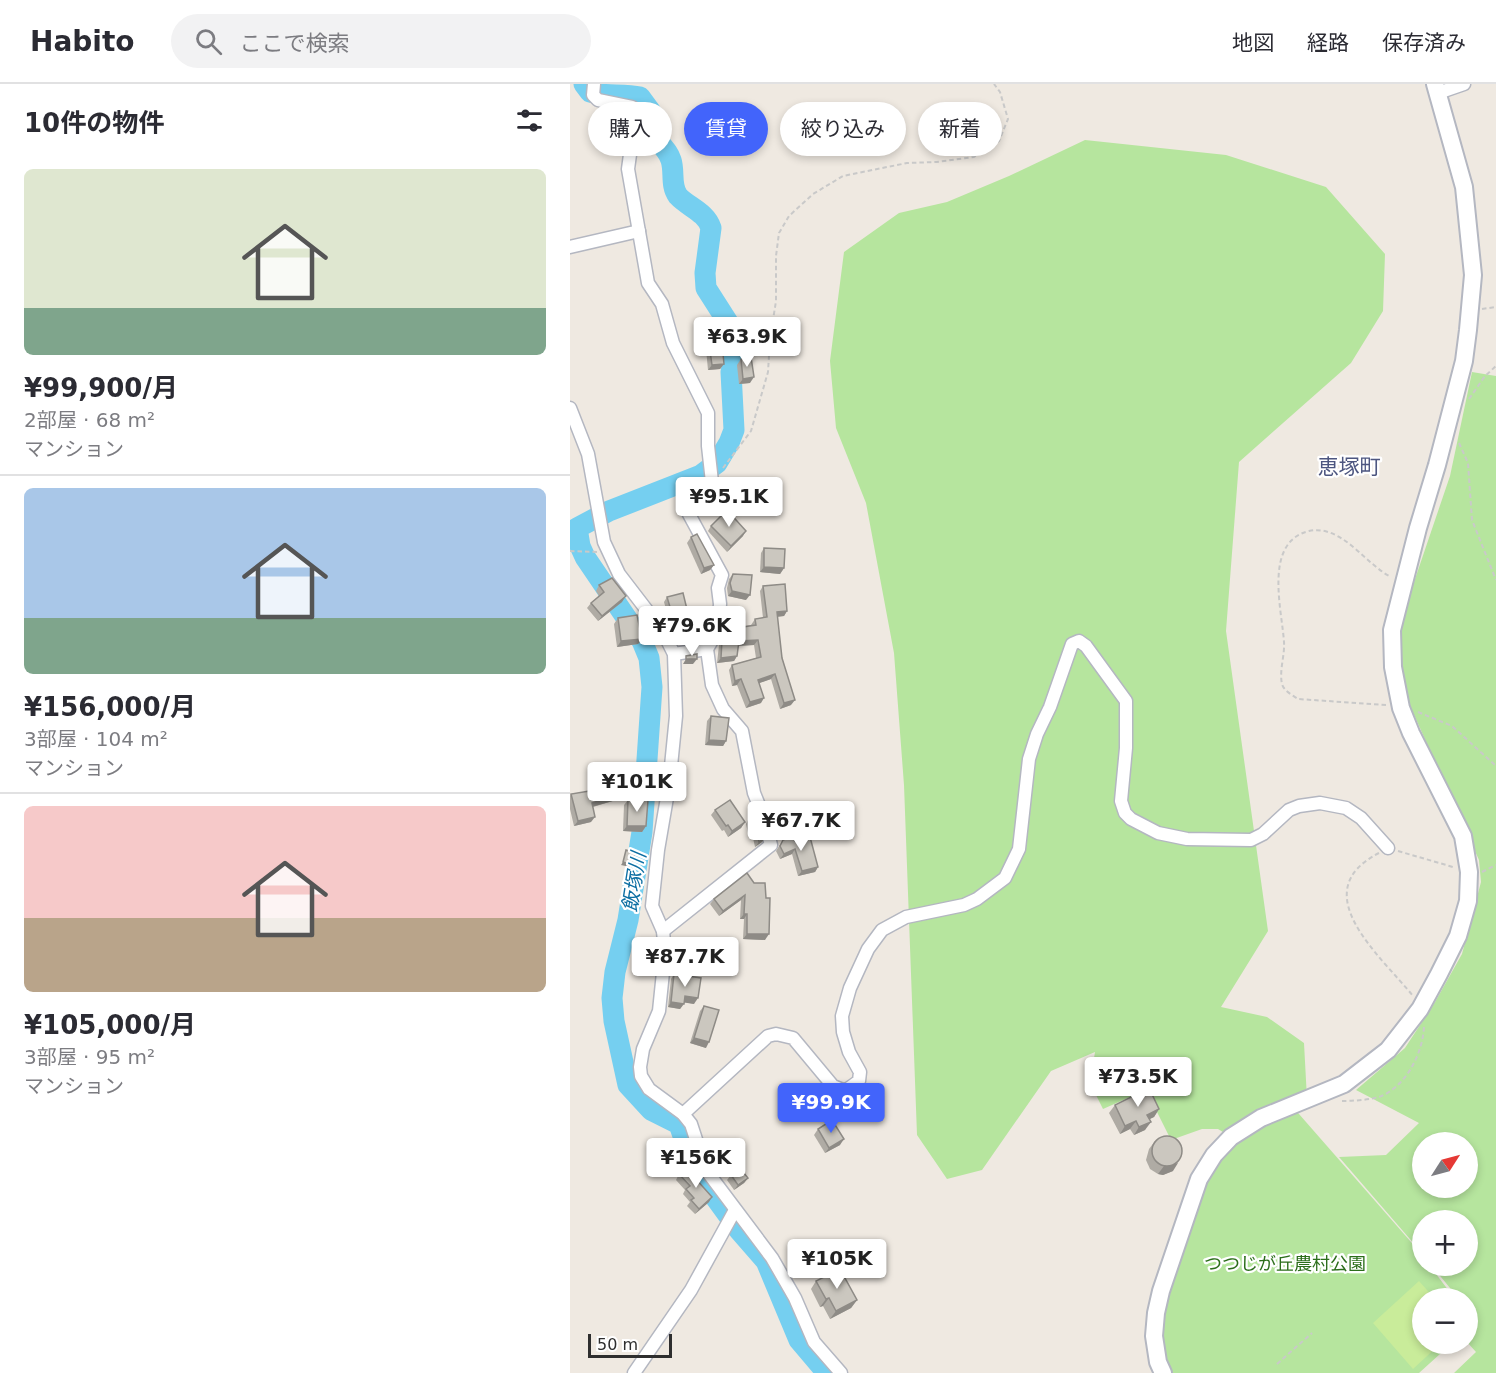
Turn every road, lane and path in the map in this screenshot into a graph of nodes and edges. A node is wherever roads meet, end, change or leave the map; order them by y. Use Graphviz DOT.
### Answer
graph roads {
  1 [pos="594,84"];
  2 [pos="994,84"];
  3 [pos="1464,84"];
  4 [pos="1436,88"];
  5 [pos="639,231"];
  6 [pos="570,247"];
  7 [pos="1496,366"];
  8 [pos="1469,400"];
  9 [pos="570,408"];
  10 [pos="1454,452"];
  11 [pos="712,482"];
  12 [pos="570,551"];
  13 [pos="609,553"];
  14 [pos="1394,578"];
  15 [pos="1496,580"];
  16 [pos="707,649"];
  17 [pos="674,654"];
  18 [pos="1401,708"];
  19 [pos="1496,766"];
  20 [pos="1388,848"];
  21 [pos="1496,865"];
  22 [pos="1469,872"];
  23 [pos="663,931"];
  24 [pos="1420,1009"];
  25 [pos="1332,1101"];
  26 [pos="683,1114"];
  27 [pos="735,1210"];
  28 [pos="1312,1333"];
  29 [pos="1276,1364"];
  30 [pos="634,1373"];
  31 [pos="841,1373"];
  32 [pos="1163,1373"];
  1 -- 5 [label="street"];
  2 -- 11 [label="path"];
  3 -- 4 [label="street"];
  4 -- 18 [label="street"];
  5 -- 6 [label="street"];
  5 -- 11 [label="street"];
  7 -- 8 [label="path"];
  9 -- 13 [label="street"];
  10 -- 15 [label="path"];
  11 -- 16 [label="street"];
  12 -- 13 [label="path"];
  13 -- 17 [label="street"];
  14 -- 18 [label="path"];
  16 -- 17 [label="street"];
  16 -- 23 [label="street"];
  17 -- 23 [label="street"];
  18 -- 19 [label="path"];
  18 -- 22 [label="street"];
  20 -- 22 [label="path"];
  20 -- 24 [label="path"];
  20 -- 26 [label="street"];
  21 -- 22 [label="path"];
  22 -- 24 [label="street"];
  23 -- 26 [label="street"];
  24 -- 25 [label="path"];
  24 -- 32 [label="street"];
  26 -- 27 [label="street"];
  27 -- 30 [label="street"];
  27 -- 31 [label="street"];
  28 -- 29 [label="path"];
}
